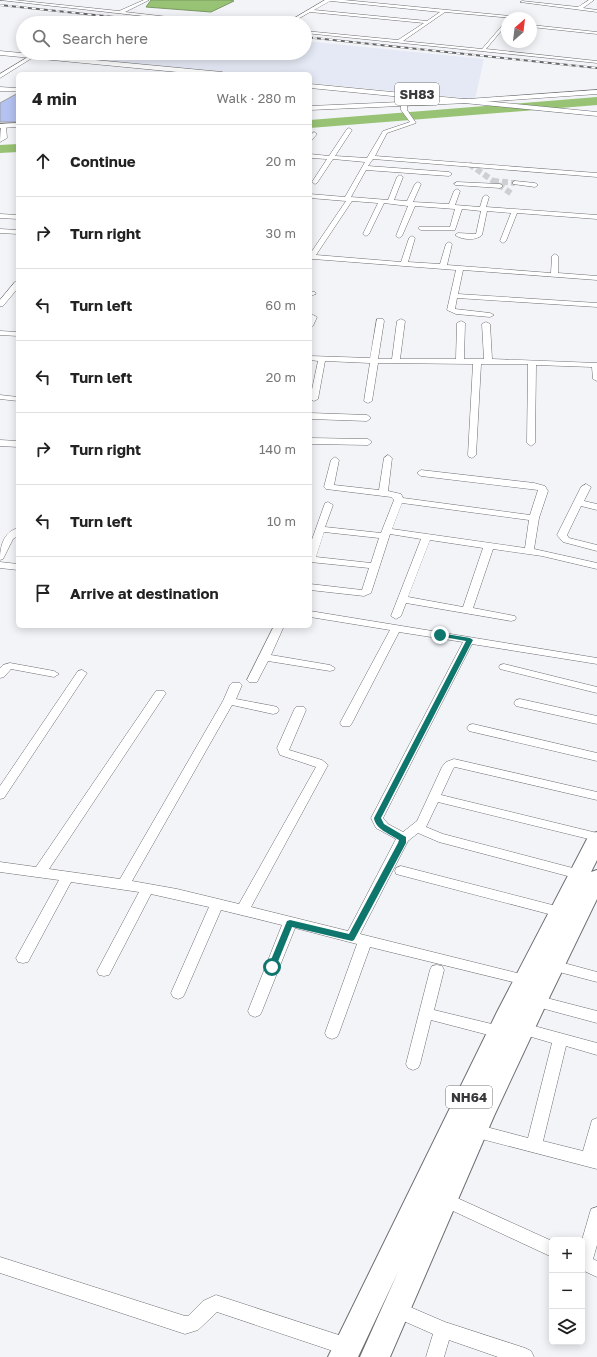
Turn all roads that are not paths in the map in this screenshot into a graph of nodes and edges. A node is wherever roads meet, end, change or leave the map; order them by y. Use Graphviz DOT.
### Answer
graph roads {
  1 [pos="6,0"];
  2 [pos="147,0"];
  3 [pos="328,0"];
  4 [pos="332,0"];
  5 [pos="592,0"];
  6 [pos="522,1"];
  7 [pos="88,6"];
  8 [pos="518,7"];
  9 [pos="579,9"];
  10 [pos="127,10"];
  11 [pos="596,10"];
  12 [pos="310,11"];
  13 [pos="444,11"];
  14 [pos="121,12"];
  15 [pos="157,16"];
  16 [pos="301,16"];
  17 [pos="501,19"];
  18 [pos="428,22"];
  19 [pos="537,27"];
  20 [pos="501,28"];
  21 [pos="312,33"];
  22 [pos="597,33"];
  23 [pos="400,41"];
  24 [pos="483,50"];
  25 [pos="0,54"];
  26 [pos="16,56"];
  27 [pos="16,56"];
  28 [pos="27,60"];
  29 [pos="53,60"];
  30 [pos="62,60"];
  31 [pos="597,62"];
  32 [pos="134,67"];
  33 [pos="174,72"];
  34 [pos="197,72"];
  35 [pos="0,76"];
  36 [pos="312,84"];
  37 [pos="312,84"];
  38 [pos="0,89"];
  39 [pos="16,90"];
  40 [pos="597,92"];
  41 [pos="480,100"];
  42 [pos="468,101"];
  43 [pos="404,104"];
  44 [pos="521,105"];
  45 [pos="312,108"];
  46 [pos="597,113"];
  47 [pos="16,125"];
  48 [pos="2,126"];
  49 [pos="349,130"];
  50 [pos="314,134"];
  51 [pos="312,137"];
  52 [pos="0,140"];
  53 [pos="312,156"];
  54 [pos="332,157"];
  55 [pos="370,159"];
  56 [pos="365,168"];
  57 [pos="449,174"];
  58 [pos="376,175"];
  59 [pos="597,175"];
  60 [pos="400,177"];
  61 [pos="438,179"];
  62 [pos="315,182"];
  63 [pos="515,183"];
  64 [pos="418,184"];
  65 [pos="457,184"];
  66 [pos="535,185"];
  67 [pos="500,186"];
  68 [pos="457,191"];
  69 [pos="486,197"];
  70 [pos="314,198"];
  71 [pos="348,200"];
  72 [pos="382,202"];
  73 [pos="390,202"];
  74 [pos="410,204"];
  75 [pos="451,207"];
  76 [pos="459,207"];
  77 [pos="483,209"];
  78 [pos="515,211"];
  79 [pos="0,216"];
  80 [pos="16,217"];
  81 [pos="597,217"];
  82 [pos="421,228"];
  83 [pos="0,231"];
  84 [pos="16,232"];
  85 [pos="366,234"];
  86 [pos="458,235"];
  87 [pos="399,236"];
  88 [pos="412,238"];
  89 [pos="503,240"];
  90 [pos="450,244"];
  91 [pos="312,255"];
  92 [pos="555,256"];
  93 [pos="312,258"];
  94 [pos="404,264"];
  95 [pos="443,267"];
  96 [pos="460,268"];
  97 [pos="554,274"];
  98 [pos="597,278"];
  99 [pos="16,286"];
  100 [pos="454,296"];
  101 [pos="0,304"];
  102 [pos="597,305"];
  103 [pos="490,315"];
  104 [pos="380,321"];
  105 [pos="401,321"];
  106 [pos="461,323"];
  107 [pos="486,324"];
  108 [pos="0,333"];
  109 [pos="16,333"];
  110 [pos="312,358"];
  111 [pos="322,358"];
  112 [pos="374,361"];
  113 [pos="396,361"];
  114 [pos="460,361"];
  115 [pos="477,361"];
  116 [pos="488,361"];
  117 [pos="532,362"];
  118 [pos="597,365"];
  119 [pos="597,379"];
  120 [pos="0,397"];
  121 [pos="16,399"];
  122 [pos="314,399"];
  123 [pos="368,401"];
  124 [pos="312,416"];
  125 [pos="367,418"];
  126 [pos="312,441"];
  127 [pos="16,442"];
  128 [pos="368,442"];
  129 [pos="0,443"];
  130 [pos="531,443"];
  131 [pos="472,455"];
  132 [pos="388,458"];
  133 [pos="335,460"];
  134 [pos="421,473"];
  135 [pos="586,487"];
  136 [pos="383,492"];
  137 [pos="399,500"];
  138 [pos="578,502"];
  139 [pos="328,505"];
  140 [pos="597,507"];
  141 [pos="534,518"];
  142 [pos="320,529"];
  143 [pos="16,533"];
  144 [pos="385,534"];
  145 [pos="426,537"];
  146 [pos="489,545"];
  147 [pos="597,548"];
  148 [pos="529,551"];
  149 [pos="312,553"];
  150 [pos="0,557"];
  151 [pos="312,559"];
  152 [pos="0,564"];
  153 [pos="375,566"];
  154 [pos="597,566"];
  155 [pos="16,567"];
  156 [pos="312,587"];
  157 [pos="402,599"];
  158 [pos="467,611"];
  159 [pos="312,614"];
  160 [pos="396,616"];
  161 [pos="511,618"];
  162 [pos="278,628"];
  163 [pos="396,628"];
  164 [pos="470,640"];
  165 [pos="264,657"];
  166 [pos="597,661"];
  167 [pos="330,668"];
  168 [pos="504,668"];
  169 [pos="82,673"];
  170 [pos="54,674"];
  171 [pos="0,675"];
  172 [pos="253,680"];
  173 [pos="236,685"];
  174 [pos="597,690"];
  175 [pos="160,693"];
  176 [pos="229,701"];
  177 [pos="520,703"];
  178 [pos="273,710"];
  179 [pos="300,710"];
  180 [pos="597,720"];
  181 [pos="346,723"];
  182 [pos="472,728"];
  183 [pos="597,757"];
  184 [pos="0,795"];
  185 [pos="597,796"];
  186 [pos="434,797"];
  187 [pos="417,828"];
  188 [pos="403,838"];
  189 [pos="597,838"];
  190 [pos="0,867"];
  191 [pos="401,871"];
  192 [pos="40,872"];
  193 [pos="68,876"];
  194 [pos="588,876"];
  195 [pos="124,884"];
  196 [pos="146,888"];
  197 [pos="217,904"];
  198 [pos="242,911"];
  199 [pos="560,912"];
  200 [pos="290,923"];
  201 [pos="358,939"];
  202 [pos="24,958"];
  203 [pos="437,970"];
  204 [pos="104,971"];
  205 [pos="597,977"];
  206 [pos="538,978"];
  207 [pos="178,993"];
  208 [pos="255,1011"];
  209 [pos="426,1014"];
  210 [pos="597,1016"];
  211 [pos="511,1031"];
  212 [pos="332,1033"];
  213 [pos="560,1039"];
  214 [pos="597,1049"];
  215 [pos="413,1064"];
  216 [pos="597,1125"];
  217 [pos="475,1131"];
  218 [pos="534,1146"];
  219 [pos="593,1161"];
  220 [pos="444,1199"];
  221 [pos="597,1214"];
  222 [pos="549,1248"];
  223 [pos="0,1265"];
  224 [pos="588,1265"];
  225 [pos="396,1309"];
  226 [pos="443,1330"];
  227 [pos="346,1352"];
  228 [pos="375,1357"];
  229 [pos="435,1357"];
  230 [pos="525,1357"];
  1 -- 14 [label="street"];
  2 -- 10 [label="street"];
  3 -- 12 [label="street"];
  4 -- 13 [label="street"];
  5 -- 9 [label="street"];
  6 -- 8 [label="street"];
  6 -- 9 [label="street"];
  7 -- 10 [label="street"];
  9 -- 11 [label="street"];
  10 -- 14 [label="street"];
  12 -- 16 [label="street"];
  12 -- 18 [label="street"];
  13 -- 17 [label="street"];
  13 -- 18 [label="street"];
  14 -- 15 [label="street"];
  18 -- 23 [label="street"];
  19 -- 22 [label="street"];
  20 -- 24 [label="street"];
  21 -- 23 [label="street"];
  23 -- 24 [label="street"];
  24 -- 31 [label="street"];
  25 -- 26 [label="main road"];
  25 -- 27 [label="main road"];
  28 -- 35 [label="street"];
  29 -- 32 [label="main road"];
  30 -- 32 [label="main road"];
  32 -- 33 [label="main road"];
  32 -- 34 [label="main road"];
  36 -- 41 [label="main road, SH83"];
  37 -- 42 [label="main road, SH83"];
  38 -- 39 [label="street"];
  40 -- 41 [label="street"];
  41 -- 42 [label="street"];
  41 -- 44 [label="main road, SH83"];
  42 -- 43 [label="street"];
  42 -- 44 [label="main road, SH83"];
  43 -- 45 [label="street"];
  43 -- 55 [label="street"];
  44 -- 46 [label="main road, SH83"];
  47 -- 48 [label="street"];
  48 -- 52 [label="street"];
  49 -- 54 [label="street"];
  50 -- 51 [label="street"];
  53 -- 54 [label="street"];
  54 -- 55 [label="street"];
  54 -- 62 [label="street"];
  55 -- 56 [label="street"];
  55 -- 59 [label="street"];
  56 -- 57 [label="street"];
  56 -- 71 [label="street"];
  58 -- 60 [label="street"];
  60 -- 61 [label="street"];
  60 -- 73 [label="street"];
  63 -- 66 [label="street"];
  64 -- 74 [label="street"];
  65 -- 67 [label="street"];
  68 -- 75 [label="street"];
  69 -- 77 [label="street"];
  70 -- 71 [label="street"];
  71 -- 72 [label="street"];
  71 -- 91 [label="street"];
  72 -- 73 [label="street"];
  72 -- 85 [label="street"];
  73 -- 74 [label="street"];
  74 -- 75 [label="street"];
  74 -- 87 [label="street"];
  75 -- 76 [label="street"];
  76 -- 77 [label="street"];
  76 -- 82 [label="street"];
  77 -- 78 [label="street"];
  77 -- 86 [label="street"];
  78 -- 81 [label="street"];
  78 -- 89 [label="street"];
  79 -- 80 [label="street"];
  83 -- 84 [label="street"];
  88 -- 94 [label="street"];
  90 -- 95 [label="street"];
  92 -- 97 [label="street"];
  93 -- 94 [label="street"];
  94 -- 95 [label="street"];
  95 -- 96 [label="street"];
  96 -- 97 [label="street"];
  96 -- 100 [label="street"];
  97 -- 98 [label="street"];
  99 -- 101 [label="street"];
  100 -- 102 [label="street"];
  100 -- 103 [label="street"];
  104 -- 112 [label="street"];
  105 -- 113 [label="street"];
  106 -- 114 [label="street"];
  107 -- 116 [label="street"];
  108 -- 109 [label="street"];
  110 -- 111 [label="street"];
  111 -- 112 [label="street"];
  111 -- 122 [label="street"];
  112 -- 113 [label="street"];
  112 -- 123 [label="street"];
  113 -- 114 [label="street"];
  114 -- 115 [label="street"];
  115 -- 116 [label="street"];
  115 -- 131 [label="street"];
  116 -- 117 [label="street"];
  117 -- 118 [label="street"];
  117 -- 130 [label="street"];
  118 -- 119 [label="street"];
  120 -- 121 [label="street"];
  124 -- 125 [label="street"];
  126 -- 128 [label="street"];
  127 -- 129 [label="street"];
  132 -- 136 [label="street"];
  133 -- 136 [label="street"];
  134 -- 141 [label="street"];
  135 -- 138 [label="street"];
  136 -- 137 [label="street"];
  137 -- 141 [label="street"];
  137 -- 144 [label="street"];
  138 -- 140 [label="street"];
  138 -- 147 [label="street"];
  139 -- 142 [label="street"];
  141 -- 148 [label="street"];
  142 -- 144 [label="street"];
  142 -- 149 [label="street"];
  143 -- 150 [label="street"];
  144 -- 145 [label="street"];
  144 -- 153 [label="street"];
  145 -- 146 [label="street"];
  145 -- 157 [label="street"];
  146 -- 148 [label="street"];
  146 -- 158 [label="street"];
  148 -- 154 [label="street"];
  151 -- 153 [label="street"];
  152 -- 155 [label="street"];
  153 -- 156 [label="street"];
  157 -- 158 [label="street"];
  157 -- 160 [label="street"];
  158 -- 161 [label="street"];
  159 -- 163 [label="street"];
  162 -- 165 [label="street"];
  163 -- 164 [label="street"];
  163 -- 181 [label="street"];
  164 -- 166 [label="street"];
  164 -- 188 [label="street"];
  165 -- 167 [label="street"];
  165 -- 172 [label="street"];
  168 -- 174 [label="street"];
  169 -- 184 [label="street"];
  170 -- 171 [label="street"];
  173 -- 176 [label="street"];
  175 -- 192 [label="street"];
  176 -- 178 [label="street"];
  176 -- 195 [label="street"];
  177 -- 180 [label="street"];
  179 -- 198 [label="street"];
  182 -- 183 [label="street"];
  185 -- 186 [label="street"];
  186 -- 187 [label="street"];
  186 -- 189 [label="street"];
  187 -- 188 [label="street"];
  187 -- 194 [label="street"];
  188 -- 201 [label="street"];
  189 -- 194 [label="highway, NH64"];
  190 -- 192 [label="street"];
  191 -- 199 [label="street"];
  192 -- 193 [label="street"];
  193 -- 195 [label="street"];
  193 -- 202 [label="street"];
  194 -- 199 [label="highway, NH64"];
  194 -- 206 [label="highway, NH64"];
  195 -- 196 [label="street"];
  196 -- 197 [label="street"];
  196 -- 204 [label="street"];
  197 -- 198 [label="street"];
  197 -- 207 [label="street"];
  198 -- 200 [label="street"];
  199 -- 206 [label="highway, NH64"];
  200 -- 201 [label="street"];
  200 -- 208 [label="street"];
  201 -- 206 [label="street"];
  201 -- 212 [label="street"];
  203 -- 209 [label="street"];
  205 -- 206 [label="street"];
  206 -- 210 [label="street"];
  206 -- 211 [label="highway, NH64"];
  209 -- 211 [label="street"];
  209 -- 215 [label="street"];
  211 -- 213 [label="street"];
  211 -- 217 [label="highway, NH64"];
  211 -- 227 [label="highway, NH64"];
  213 -- 214 [label="street"];
  213 -- 218 [label="street"];
  216 -- 219 [label="street"];
  217 -- 218 [label="street"];
  217 -- 220 [label="highway, NH64"];
  218 -- 219 [label="street"];
  220 -- 222 [label="street"];
  220 -- 225 [label="highway, NH64"];
  221 -- 224 [label="street"];
  223 -- 227 [label="street"];
  225 -- 226 [label="street"];
  225 -- 228 [label="highway, NH64"];
  226 -- 229 [label="street"];
  226 -- 230 [label="street"];
}
